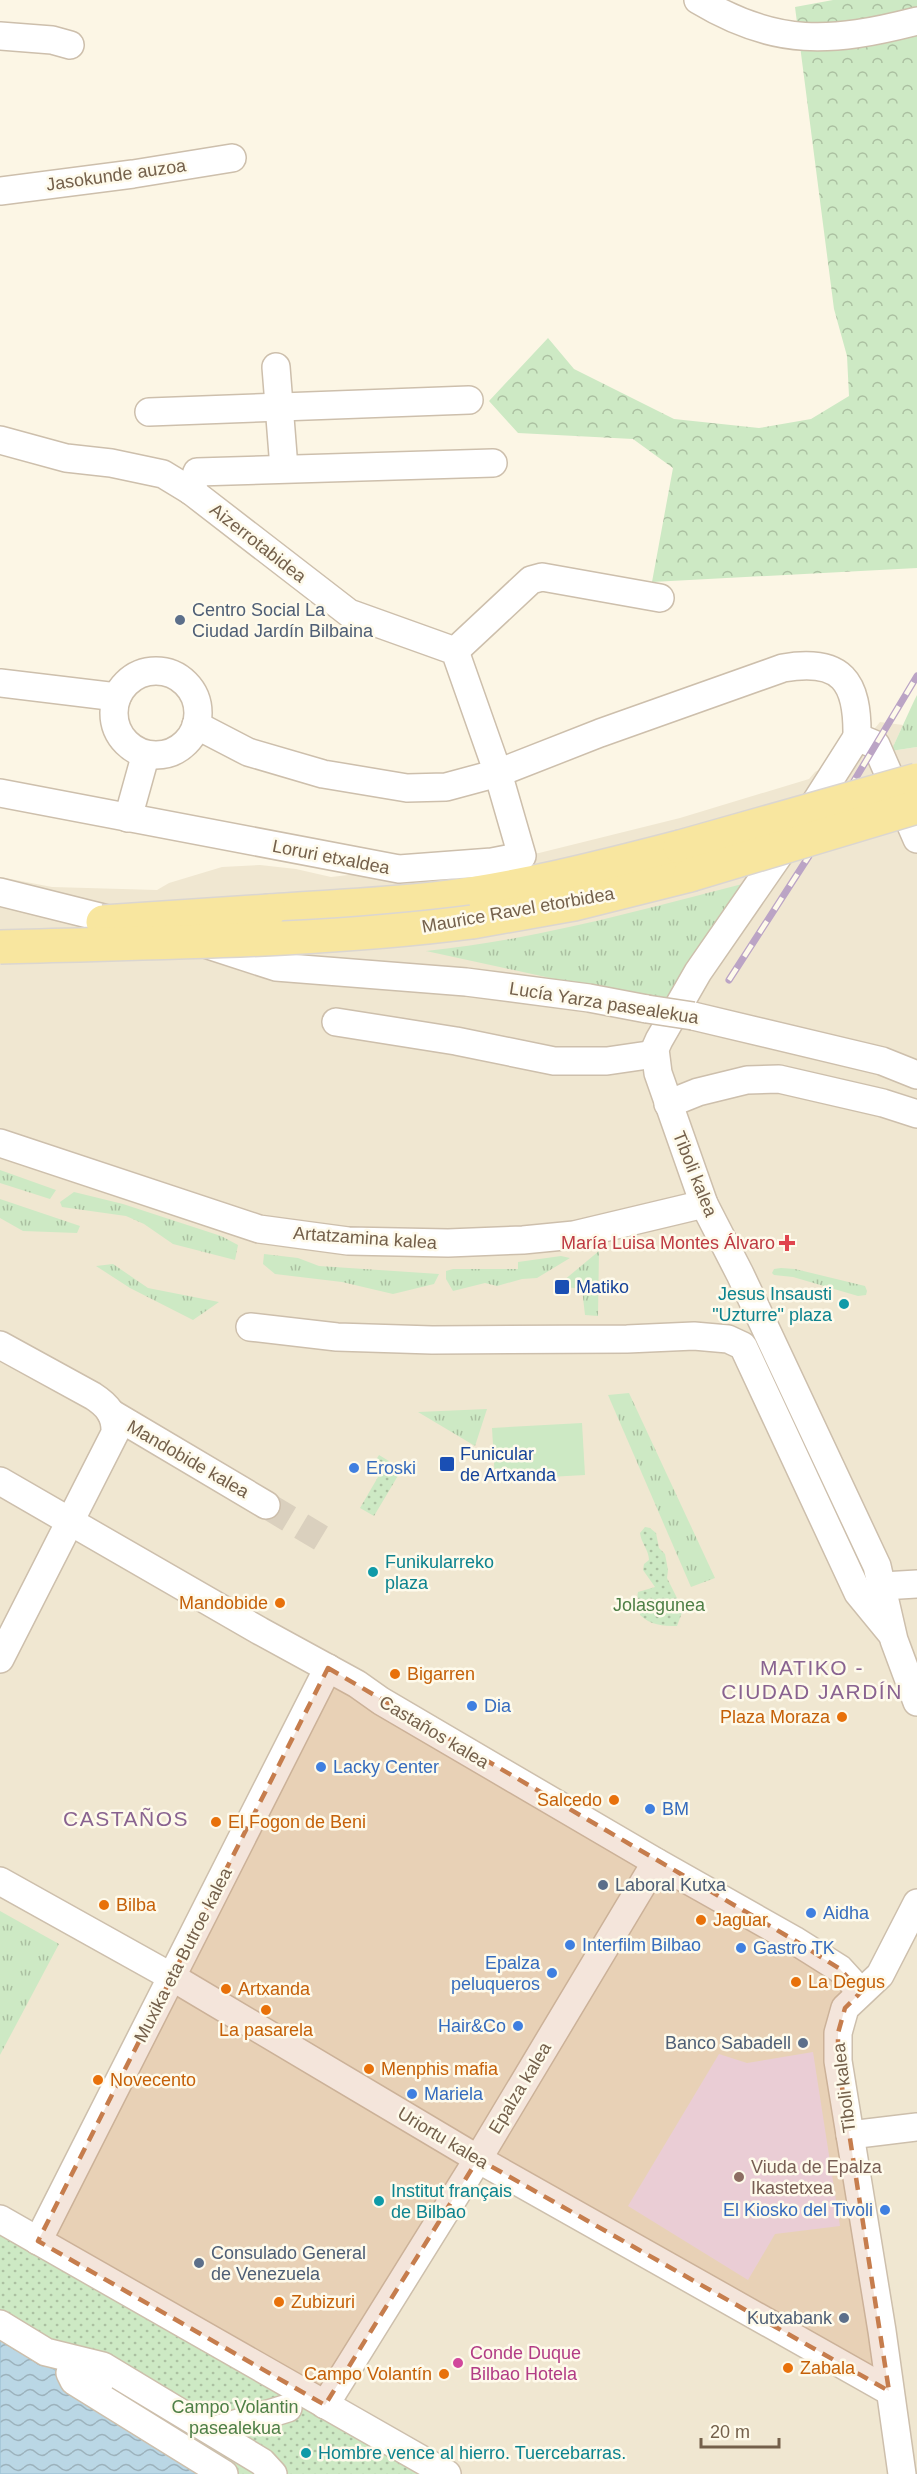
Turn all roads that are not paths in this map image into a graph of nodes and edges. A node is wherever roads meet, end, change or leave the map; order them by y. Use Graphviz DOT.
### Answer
graph roads {
  1 [pos="703,2"];
  2 [pos="917,21"];
  3 [pos="0,36"];
  4 [pos="70,45"];
  5 [pos="232,158"];
  6 [pos="0,191"];
  7 [pos="276,367"];
  8 [pos="469,400"];
  9 [pos="280,406"];
  10 [pos="149,412"];
  11 [pos="0,440"];
  12 [pos="493,463"];
  13 [pos="284,468"];
  14 [pos="191,491"];
  15 [pos="660,598"];
  16 [pos="455,651"];
  17 [pos="0,683"];
  18 [pos="117,697"];
  19 [pos="196,725"];
  20 [pos="857,737"];
  21 [pos="143,764"];
  22 [pos="498,773"];
  23 [pos="917,780"];
  24 [pos="828,781"];
  25 [pos="0,793"];
  26 [pos="128,818"];
  27 [pos="914,822"];
  28 [pos="0,892"];
  29 [pos="0,925"];
  30 [pos="0,947"];
  31 [pos="336,1022"];
  32 [pos="655,1054"];
  33 [pos="917,1076"];
  34 [pos="668,1104"];
  35 [pos="917,1114"];
  36 [pos="0,1143"];
  37 [pos="704,1204"];
  38 [pos="250,1327"];
  39 [pos="0,1345"];
  40 [pos="113,1418"];
  41 [pos="0,1481"];
  42 [pos="266,1505"];
  43 [pos="71,1522"];
  44 [pos="917,1584"];
  45 [pos="883,1586"];
  46 [pos="893,1636"];
  47 [pos="0,1659"];
  48 [pos="328,1668"];
  49 [pos="917,1702"];
  50 [pos="656,1862"];
  51 [pos="0,1881"];
  52 [pos="917,1903"];
  53 [pos="172,1977"];
  54 [pos="861,1992"];
  55 [pos="917,2127"];
  56 [pos="850,2135"];
  57 [pos="478,2159"];
  58 [pos="0,2219"];
  59 [pos="38,2241"];
  60 [pos="0,2324"];
  61 [pos="889,2391"];
  62 [pos="325,2405"];
  63 [pos="288,2408"];
  64 [pos="170,2416"];
  65 [pos="212,2431"];
  66 [pos="224,2474"];
  67 [pos="273,2474"];
  68 [pos="447,2474"];
  69 [pos="902,2474"];
  1 -- 2 [label="street"];
  3 -- 4 [label="street"];
  5 -- 6 [label="street, Jasokunde auzoa"];
  7 -- 9 [label="street"];
  8 -- 9 [label="street"];
  9 -- 10 [label="street"];
  9 -- 13 [label="street"];
  11 -- 14 [label="street, Aizerrotabidea"];
  12 -- 13 [label="street"];
  13 -- 14 [label="street"];
  14 -- 16 [label="street, Aizerrotabidea"];
  15 -- 16 [label="street"];
  16 -- 22 [label="street"];
  17 -- 18 [label="street"];
  18 -- 19 [label="street"];
  18 -- 19 [label="street"];
  19 -- 22 [label="street"];
  20 -- 22 [label="street"];
  20 -- 24 [label="street"];
  20 -- 27 [label="street"];
  21 -- 26 [label="street"];
  22 -- 26 [label="street, Loruri etxaldea"];
  23 -- 29 [label="main road, Maurice Ravel etorbidea, bridge"];
  24 -- 27 [label="street"];
  24 -- 32 [label="street"];
  25 -- 26 [label="street, Loruri etxaldea"];
  27 -- 30 [label="main road, Maurice Ravel etorbidea, bridge"];
  28 -- 33 [label="street, Lucía Yarza pasealekua, bridge"];
  31 -- 32 [label="street"];
  32 -- 34 [label="street, Tiboli kalea"];
  34 -- 35 [label="street"];
  34 -- 37 [label="street, Tiboli kalea"];
  36 -- 37 [label="street, Artatzamina kalea"];
  37 -- 45 [label="street, Tiboli kalea"];
  38 -- 46 [label="street, Tiboli kalea"];
  39 -- 40 [label="street, Mandobide kalea"];
  40 -- 42 [label="street, Mandobide kalea"];
  40 -- 43 [label="street"];
  41 -- 43 [label="street, Castaños kalea"];
  43 -- 47 [label="street"];
  43 -- 48 [label="street, Castaños kalea"];
  44 -- 45 [label="street"];
  45 -- 46 [label="street, Tiboli kalea"];
  46 -- 49 [label="street, Tiboli kalea"];
  48 -- 50 [label="street, Castaños kalea"];
  48 -- 53 [label="street, Muxika eta Butroe kalea"];
  50 -- 54 [label="street, Castaños kalea"];
  50 -- 57 [label="street, Epalza kalea"];
  51 -- 53 [label="street, Uriortu kalea"];
  52 -- 54 [label="street, Tiboli kalea"];
  53 -- 57 [label="street, Uriortu kalea"];
  53 -- 59 [label="street, Muxika eta Butroe kalea"];
  54 -- 56 [label="street, Tiboli kalea"];
  55 -- 56 [label="street"];
  56 -- 61 [label="street, Tiboli kalea"];
  57 -- 61 [label="street, Uriortu kalea"];
  57 -- 62 [label="street, Epalza kalea"];
  58 -- 59 [label="street"];
  59 -- 62 [label="street"];
  60 -- 64 [label="street"];
  61 -- 69 [label="street, Tiboli kalea"];
  62 -- 68 [label="street"];
  63 -- 65 [label="street"];
  64 -- 65 [label="street"];
  64 -- 66 [label="street"];
  65 -- 67 [label="street"];
}
